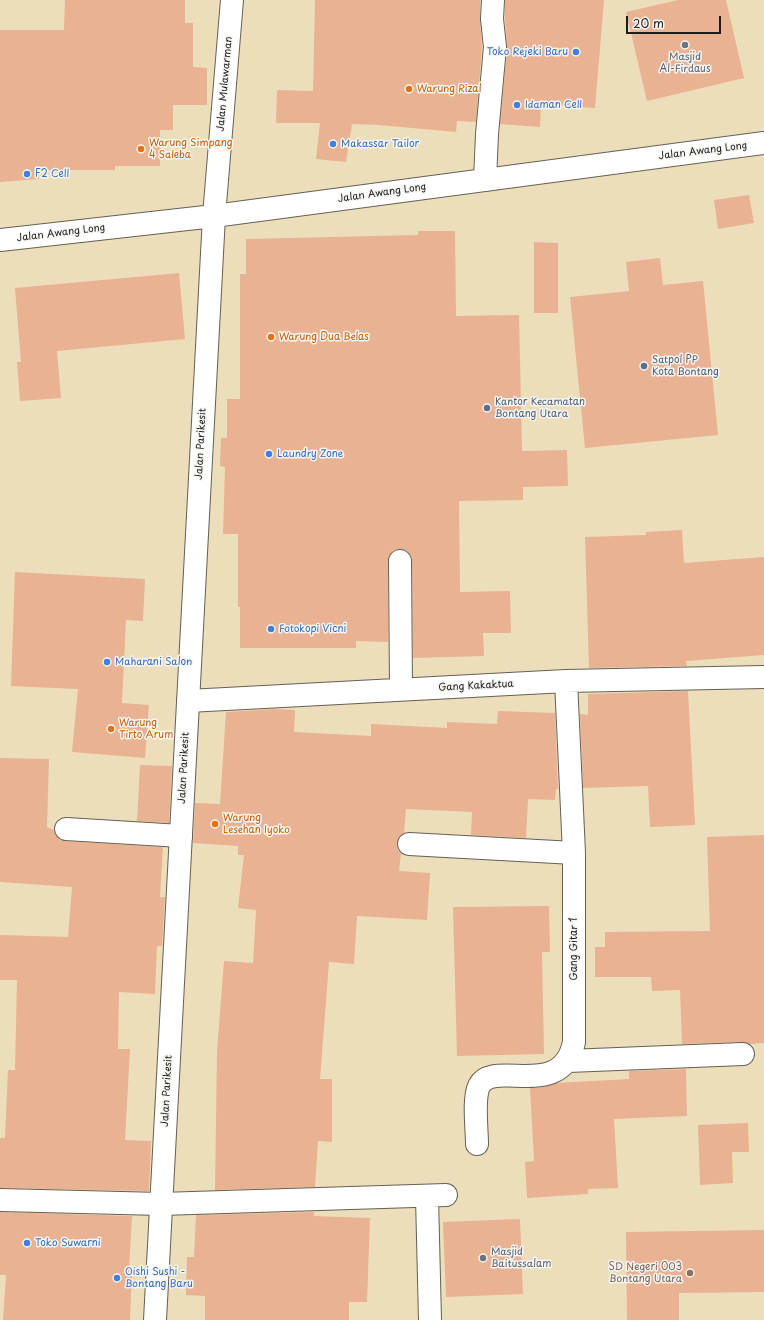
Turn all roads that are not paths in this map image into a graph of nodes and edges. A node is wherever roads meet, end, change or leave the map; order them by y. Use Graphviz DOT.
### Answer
graph roads {
  1 [pos="232,0"];
  2 [pos="493,0"];
  3 [pos="764,143"];
  4 [pos="485,180"];
  5 [pos="214,216"];
  6 [pos="0,240"];
  7 [pos="400,561"];
  8 [pos="764,678"];
  9 [pos="566,681"];
  10 [pos="401,689"];
  11 [pos="188,701"];
  12 [pos="66,829"];
  13 [pos="181,836"];
  14 [pos="409,844"];
  15 [pos="574,853"];
  16 [pos="743,1054"];
  17 [pos="568,1061"];
  18 [pos="477,1144"];
  19 [pos="0,1200"];
  20 [pos="161,1204"];
  21 [pos="156,1320"];
  22 [pos="430,1320"];
  1 -- 5 [label="street, Jalan Mulawarman"];
  2 -- 4 [label="street"];
  3 -- 4 [label="street, Jalan Awang Long"];
  4 -- 5 [label="street, Jalan Awang Long"];
  5 -- 6 [label="street, Jalan Awang Long"];
  5 -- 11 [label="street, Jalan Parikesit"];
  7 -- 10 [label="street"];
  8 -- 9 [label="street, Gang Kakaktua"];
  9 -- 10 [label="street, Gang Kakaktua"];
  9 -- 15 [label="street, Gang Gitar 1"];
  10 -- 11 [label="street, Gang Kakaktua"];
  11 -- 13 [label="street, Jalan Parikesit"];
  12 -- 13 [label="street"];
  13 -- 20 [label="street, Jalan Parikesit"];
  14 -- 15 [label="street"];
  15 -- 17 [label="street, Gang Gitar 1"];
  16 -- 17 [label="street"];
  17 -- 18 [label="street"];
  19 -- 20 [label="street"];
  20 -- 21 [label="street, Jalan Parikesit"];
  20 -- 22 [label="street"];
}
